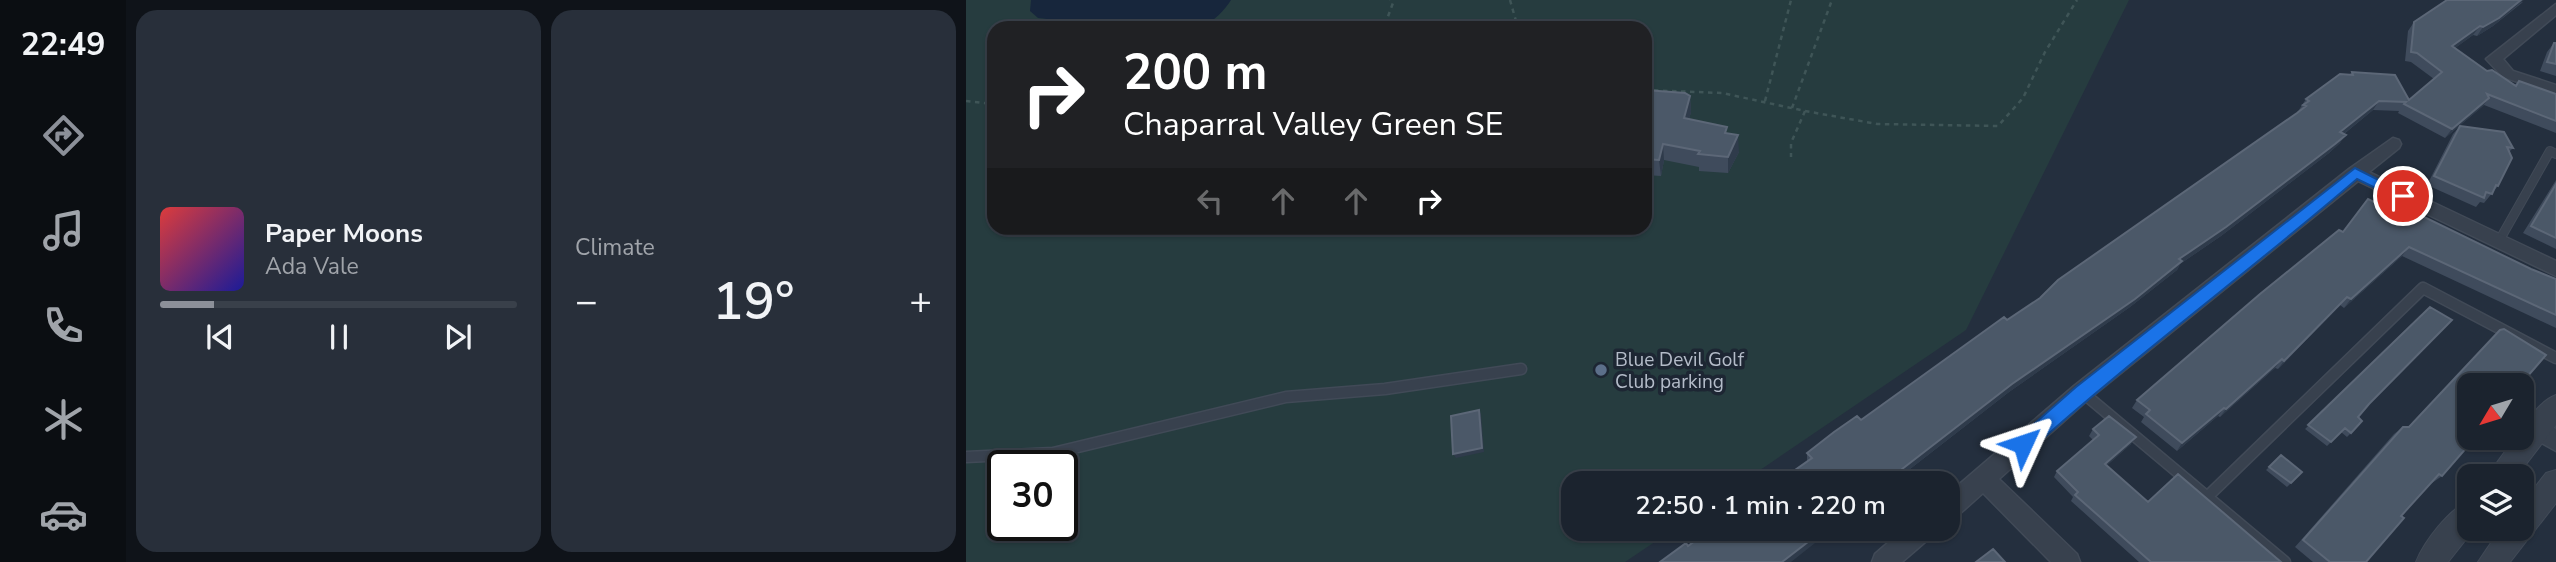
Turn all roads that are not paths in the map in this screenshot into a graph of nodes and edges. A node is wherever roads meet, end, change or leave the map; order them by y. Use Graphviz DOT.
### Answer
graph roads {
  1 [pos="2556,8"];
  2 [pos="2556,90"];
  3 [pos="2393,144"];
  4 [pos="2556,154"];
  5 [pos="2355,173"];
  6 [pos="2499,242"];
  7 [pos="2556,269"];
  8 [pos="2556,358"];
  9 [pos="1521,369"];
  10 [pos="2082,392"];
  11 [pos="2556,406"];
  12 [pos="2548,435"];
  13 [pos="966,457"];
  14 [pos="2515,464"];
  15 [pos="1984,479"];
  16 [pos="2556,482"];
  17 [pos="2207,497"];
  18 [pos="1960,499"];
  19 [pos="2534,510"];
  20 [pos="2457,529"];
  21 [pos="1909,541"];
  22 [pos="2509,541"];
  23 [pos="1884,562"];
  24 [pos="2068,562"];
  25 [pos="2285,562"];
  26 [pos="2430,562"];
  27 [pos="2492,562"];
  1 -- 2 [label="street"];
  3 -- 5 [label="street"];
  4 -- 6 [label="lane"];
  5 -- 6 [label="street"];
  5 -- 10 [label="street"];
  6 -- 7 [label="street"];
  8 -- 17 [label="lane"];
  9 -- 13 [label="lane"];
  10 -- 15 [label="street"];
  10 -- 17 [label="lane"];
  11 -- 12 [label="street"];
  12 -- 14 [label="street"];
  15 -- 18 [label="street"];
  15 -- 24 [label="street"];
  16 -- 19 [label="street"];
  17 -- 25 [label="lane"];
  20 -- 26 [label="street"];
  21 -- 23 [label="street"];
  22 -- 27 [label="street"];
}
